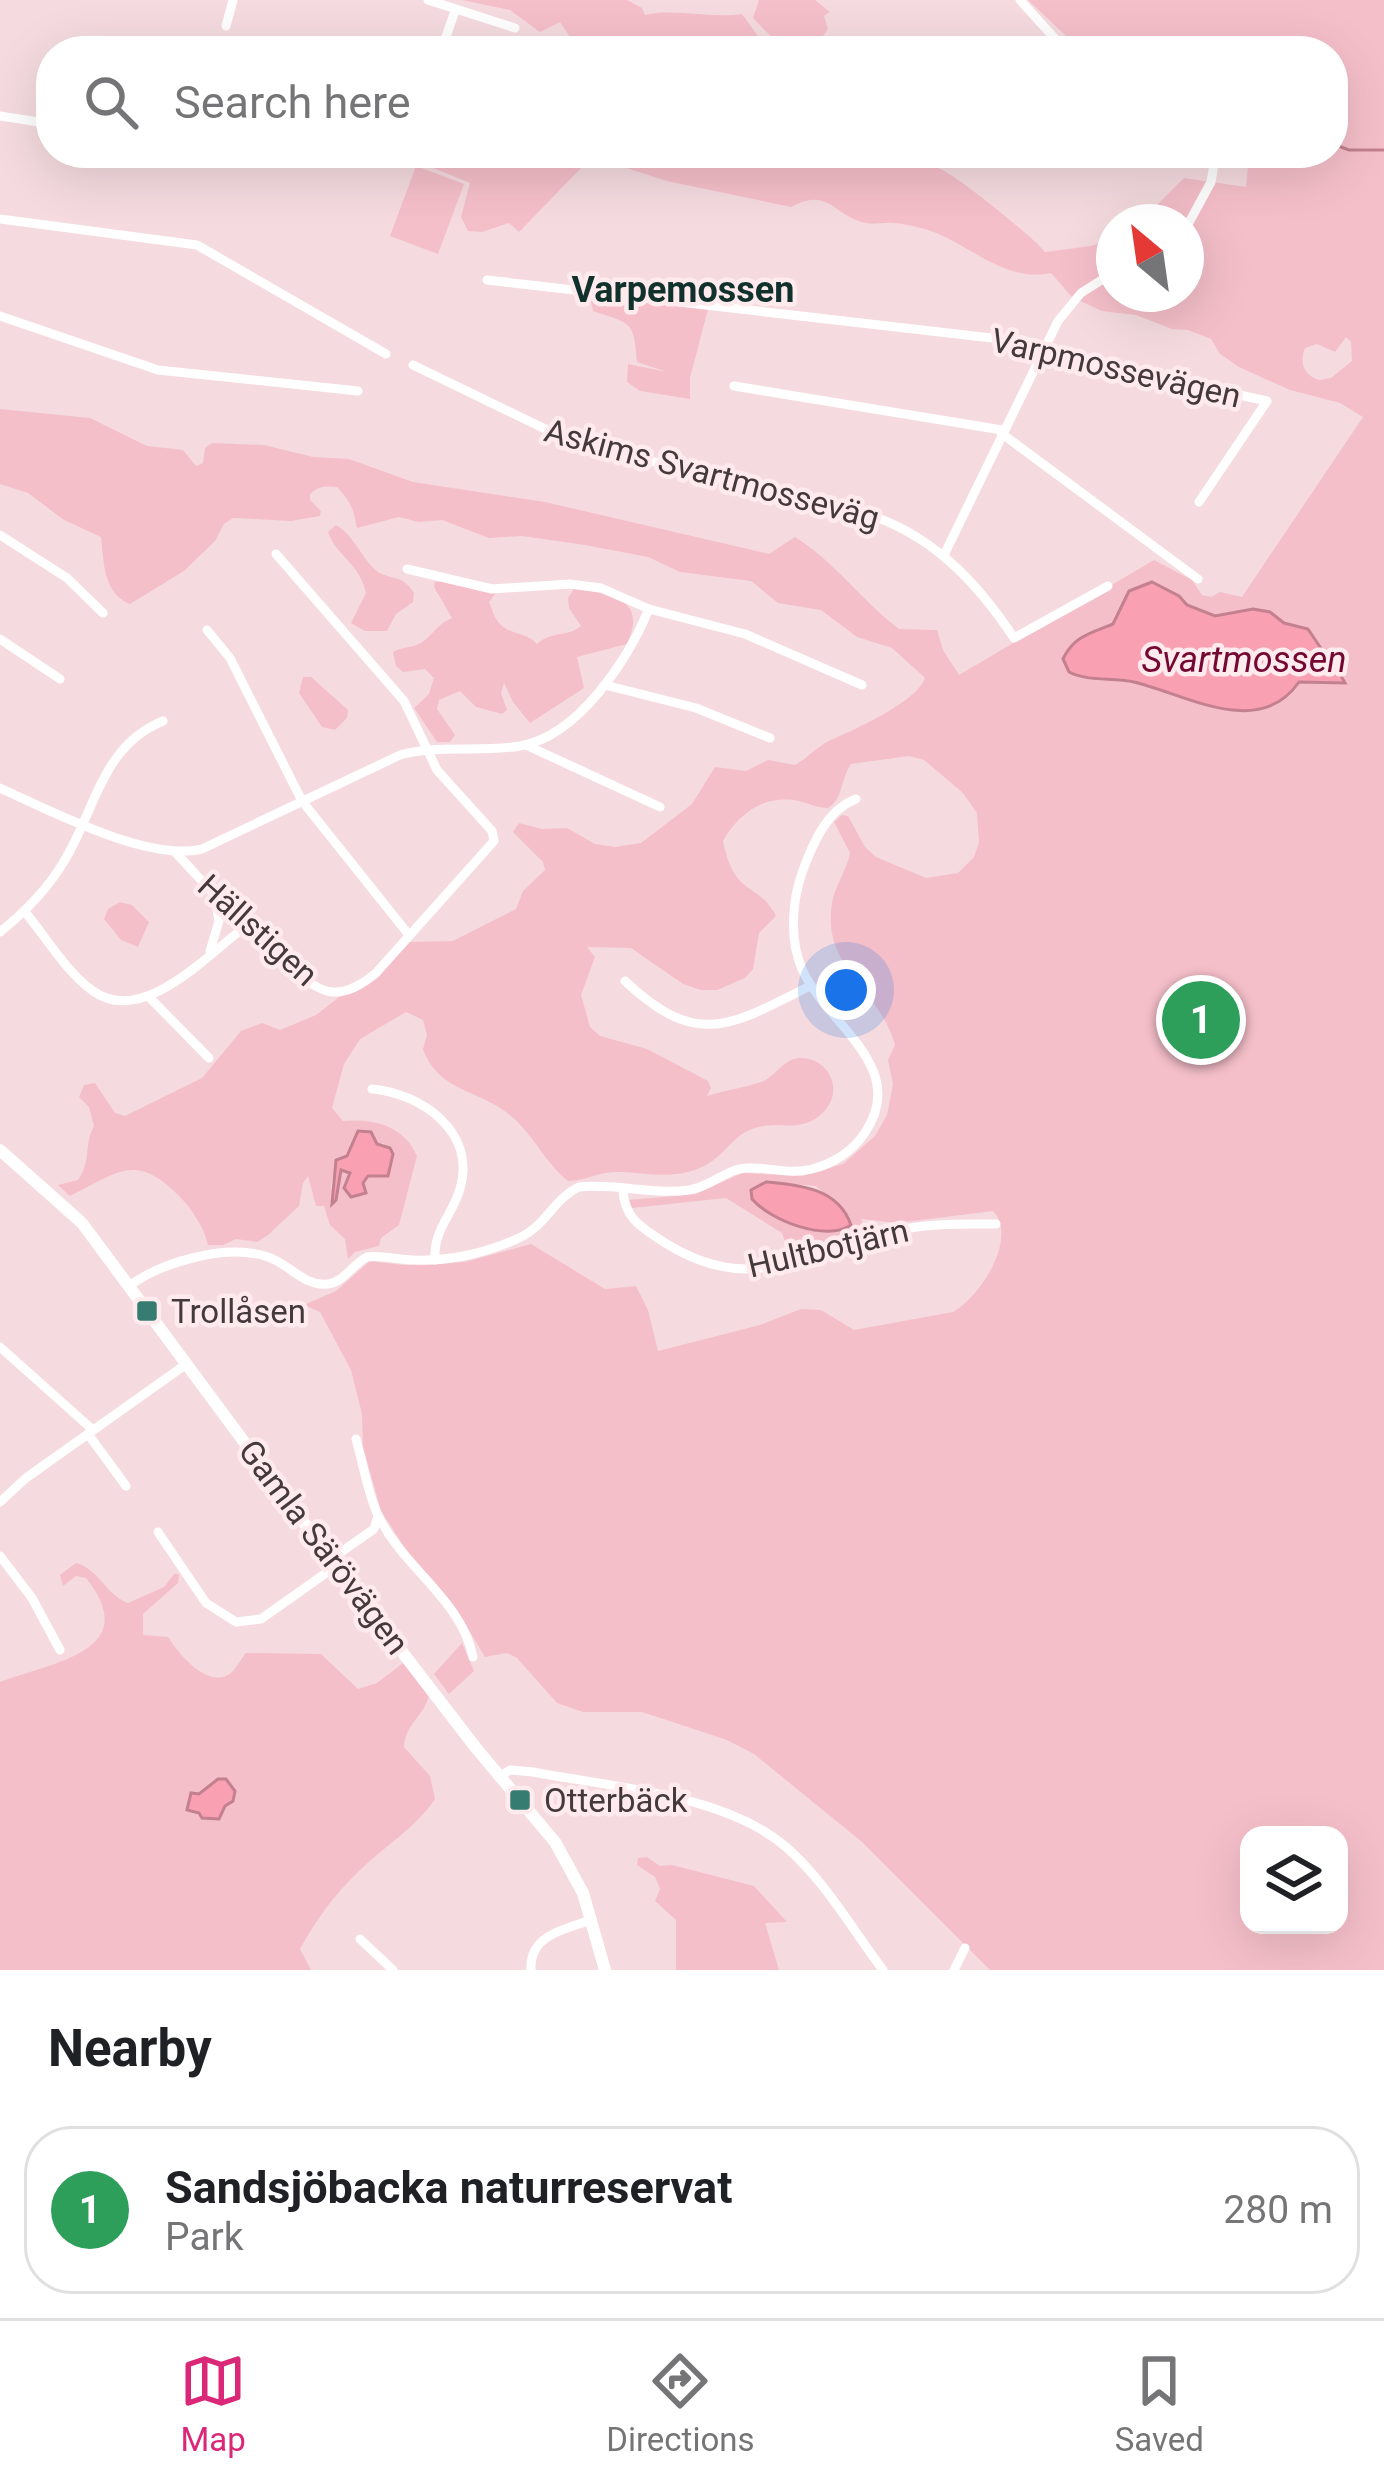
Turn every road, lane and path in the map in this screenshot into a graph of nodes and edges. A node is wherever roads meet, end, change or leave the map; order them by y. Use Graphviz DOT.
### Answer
graph roads {
  1 [pos="233,0"];
  2 [pos="428,0"];
  3 [pos="1020,0"];
  4 [pos="455,10"];
  5 [pos="226,26"];
  6 [pos="515,28"];
  7 [pos="446,36"];
  8 [pos="1052,36"];
  9 [pos="0,116"];
  10 [pos="36,122"];
  11 [pos="1213,168"];
  12 [pos="1199,204"];
  13 [pos="0,219"];
  14 [pos="487,280"];
  15 [pos="1096,281"];
  16 [pos="0,316"];
  17 [pos="1045,345"];
  18 [pos="386,353"];
  19 [pos="413,365"];
  20 [pos="734,386"];
  21 [pos="358,391"];
  22 [pos="1001,432"];
  23 [pos="1199,502"];
  24 [pos="0,535"];
  25 [pos="276,554"];
  26 [pos="944,555"];
  27 [pos="407,569"];
  28 [pos="1198,579"];
  29 [pos="1108,586"];
  30 [pos="649,609"];
  31 [pos="103,613"];
  32 [pos="206,630"];
  33 [pos="0,639"];
  34 [pos="60,679"];
  35 [pos="605,685"];
  36 [pos="862,685"];
  37 [pos="163,721"];
  38 [pos="770,738"];
  39 [pos="526,745"];
  40 [pos="426,750"];
  41 [pos="1,791"];
  42 [pos="856,800"];
  43 [pos="302,801"];
  44 [pos="659,807"];
  45 [pos="83,823"];
  46 [pos="176,853"];
  47 [pos="211,889"];
  48 [pos="26,912"];
  49 [pos="246,926"];
  50 [pos="0,932"];
  51 [pos="409,935"];
  52 [pos="207,955"];
  53 [pos="625,981"];
  54 [pos="810,986"];
  55 [pos="149,997"];
  56 [pos="209,1058"];
  57 [pos="372,1089"];
  58 [pos="0,1150"];
  59 [pos="623,1190"];
  60 [pos="996,1224"];
  61 [pos="435,1260"];
  62 [pos="129,1286"];
  63 [pos="1,1349"];
  64 [pos="185,1365"];
  65 [pos="91,1432"];
  66 [pos="356,1439"];
  67 [pos="126,1486"];
  68 [pos="0,1502"];
  69 [pos="378,1514"];
  70 [pos="158,1532"];
  71 [pos="0,1556"];
  72 [pos="333,1563"];
  73 [pos="60,1650"];
  74 [pos="473,1657"];
  75 [pos="500,1776"];
  76 [pos="591,1920"];
  77 [pos="360,1939"];
  78 [pos="965,1948"];
  79 [pos="393,1970"];
  80 [pos="531,1970"];
  81 [pos="605,1970"];
  82 [pos="883,1970"];
  83 [pos="954,1970"];
  1 -- 5 [label="street"];
  2 -- 4 [label="street"];
  3 -- 8 [label="street"];
  4 -- 6 [label="street"];
  4 -- 7 [label="street"];
  9 -- 10 [label="street"];
  11 -- 12 [label="street"];
  13 -- 18 [label="street"];
  14 -- 17 [label="street, Varpmossevägen"];
  15 -- 17 [label="street"];
  16 -- 21 [label="street"];
  17 -- 22 [label="street"];
  17 -- 23 [label="street, Varpmossevägen"];
  19 -- 26 [label="street, Askims Svartmosseväg"];
  20 -- 22 [label="street"];
  22 -- 26 [label="street"];
  22 -- 28 [label="street"];
  24 -- 31 [label="street"];
  25 -- 40 [label="street"];
  26 -- 29 [label="street, Askims Svartmosseväg"];
  27 -- 30 [label="street"];
  30 -- 35 [label="street"];
  30 -- 36 [label="street"];
  32 -- 43 [label="street"];
  33 -- 34 [label="street"];
  35 -- 38 [label="street"];
  35 -- 39 [label="street"];
  37 -- 45 [label="street"];
  39 -- 40 [label="street"];
  39 -- 44 [label="street"];
  40 -- 43 [label="street"];
  40 -- 51 [label="street, Hällstigen"];
  41 -- 45 [label="street"];
  42 -- 54 [label="street"];
  43 -- 46 [label="street"];
  43 -- 51 [label="street"];
  45 -- 46 [label="street"];
  45 -- 48 [label="street"];
  46 -- 47 [label="street, Hällstigen"];
  47 -- 49 [label="street, Hällstigen"];
  47 -- 52 [label="street"];
  48 -- 50 [label="street"];
  48 -- 55 [label="street"];
  49 -- 51 [label="street, Hällstigen"];
  49 -- 52 [label="street"];
  52 -- 55 [label="street"];
  53 -- 54 [label="street"];
  54 -- 59 [label="street"];
  55 -- 56 [label="street"];
  57 -- 61 [label="street"];
  58 -- 62 [label="street, Gamla Särövägen"];
  59 -- 60 [label="street, Hultbotjärn"];
  59 -- 61 [label="street"];
  61 -- 62 [label="street"];
  62 -- 64 [label="street, Gamla Särövägen"];
  63 -- 65 [label="street"];
  64 -- 65 [label="street"];
  64 -- 72 [label="street, Gamla Särövägen"];
  65 -- 67 [label="street"];
  65 -- 68 [label="street"];
  66 -- 69 [label="street"];
  69 -- 72 [label="street"];
  69 -- 74 [label="street"];
  70 -- 72 [label="street"];
  71 -- 73 [label="street"];
  72 -- 75 [label="street, Gamla Särövägen"];
  75 -- 76 [label="street, Gamla Särövägen"];
  75 -- 82 [label="street"];
  76 -- 80 [label="street"];
  76 -- 81 [label="street, Gamla Särövägen"];
  77 -- 79 [label="street"];
  78 -- 83 [label="street"];
}
